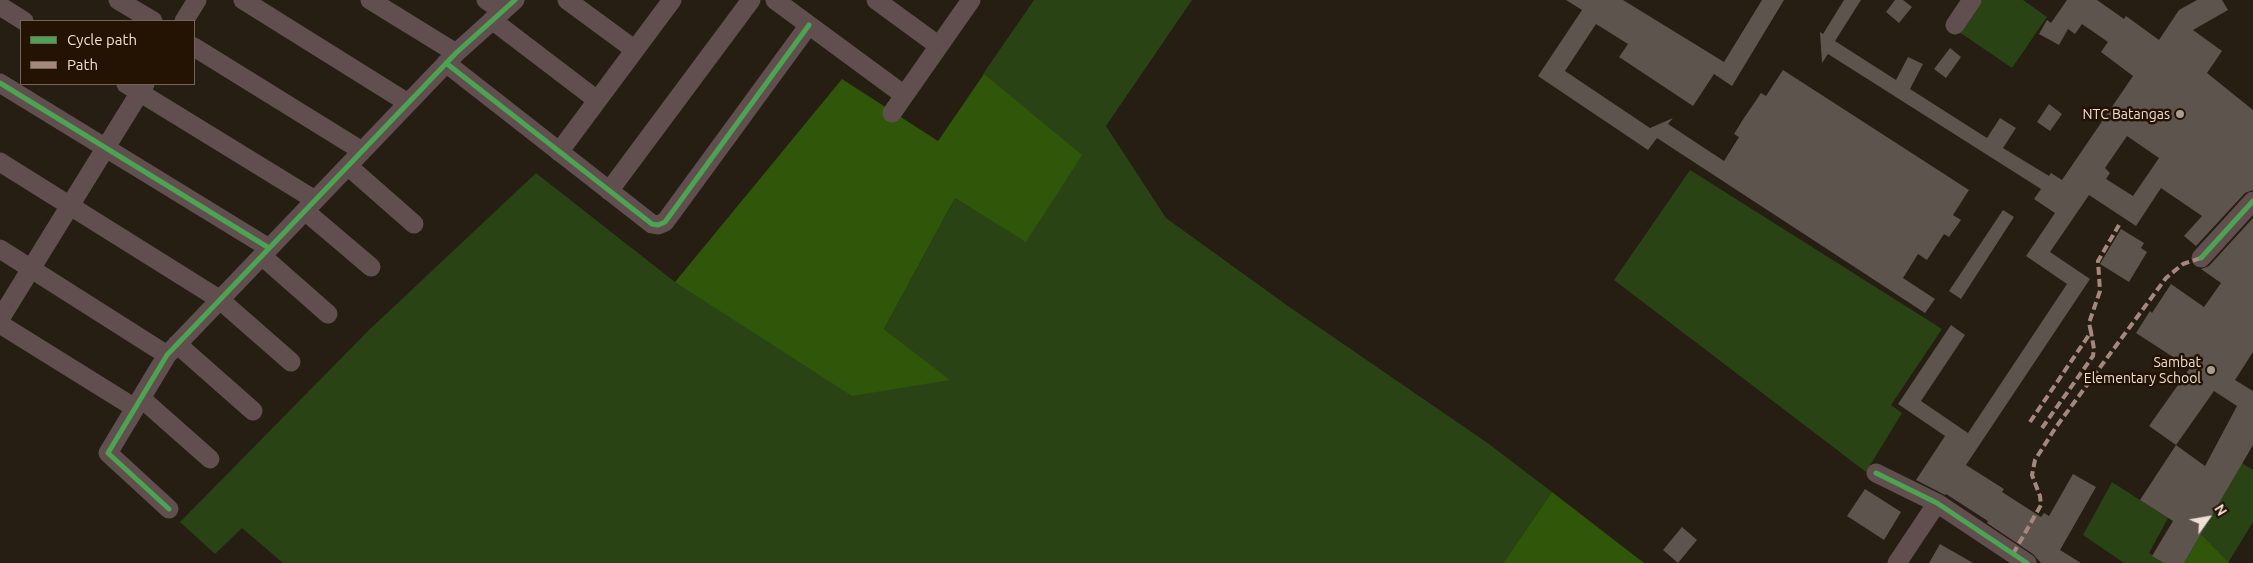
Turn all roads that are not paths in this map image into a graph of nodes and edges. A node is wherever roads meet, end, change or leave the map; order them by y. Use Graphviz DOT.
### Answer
graph roads {
  1 [pos="118,0"];
  2 [pos="197,0"];
  3 [pos="243,0"];
  4 [pos="370,0"];
  5 [pos="486,0"];
  6 [pos="567,0"];
  7 [pos="751,0"];
  8 [pos="775,0"];
  9 [pos="876,0"];
  10 [pos="971,0"];
  11 [pos="1972,0"];
  12 [pos="670,1"];
  13 [pos="0,6"];
  14 [pos="503,10"];
  15 [pos="22,20"];
  16 [pos="151,20"];
  17 [pos="185,20"];
  18 [pos="808,25"];
  19 [pos="1955,25"];
  20 [pos="939,46"];
  21 [pos="195,48"];
  22 [pos="635,50"];
  23 [pos="451,58"];
  24 [pos="0,83"];
  25 [pos="137,87"];
  26 [pos="904,96"];
  27 [pos="598,100"];
  28 [pos="408,103"];
  29 [pos="892,113"];
  30 [pos="106,148"];
  31 [pos="362,150"];
  32 [pos="559,152"];
  33 [pos="0,162"];
  34 [pos="348,166"];
  35 [pos="609,191"];
  36 [pos="2253,201"];
  37 [pos="70,206"];
  38 [pos="310,206"];
  39 [pos="414,224"];
  40 [pos="0,249"];
  41 [pos="265,252"];
  42 [pos="2201,258"];
  43 [pos="370,267"];
  44 [pos="31,269"];
  45 [pos="219,299"];
  46 [pos="328,314"];
  47 [pos="0,319"];
  48 [pos="0,324"];
  49 [pos="172,350"];
  50 [pos="291,362"];
  51 [pos="138,403"];
  52 [pos="253,411"];
  53 [pos="210,459"];
  54 [pos="1876,474"];
  55 [pos="1937,503"];
  56 [pos="169,510"];
  57 [pos="1897,563"];
  58 [pos="2027,563"];
  1 -- 16 [label="street"];
  2 -- 17 [label="street"];
  3 -- 28 [label="street"];
  4 -- 23 [label="street"];
  5 -- 14 [label="street"];
  6 -- 22 [label="street"];
  7 -- 35 [label="street"];
  8 -- 18 [label="street"];
  9 -- 20 [label="street"];
  10 -- 20 [label="street"];
  11 -- 19 [label="street"];
  12 -- 22 [label="street"];
  13 -- 15 [label="street"];
  14 -- 23 [label="street"];
  14 -- 27 [label="street"];
  18 -- 26 [label="street"];
  18 -- 35 [label="street"];
  20 -- 26 [label="street"];
  21 -- 31 [label="street"];
  22 -- 27 [label="street"];
  23 -- 28 [label="street"];
  23 -- 32 [label="street"];
  24 -- 30 [label="street"];
  25 -- 30 [label="street"];
  25 -- 38 [label="street"];
  26 -- 29 [label="street"];
  27 -- 32 [label="street"];
  28 -- 31 [label="street"];
  30 -- 37 [label="street"];
  30 -- 41 [label="street"];
  31 -- 34 [label="street"];
  32 -- 35 [label="street"];
  33 -- 37 [label="street"];
  34 -- 38 [label="street"];
  34 -- 39 [label="street"];
  36 -- 42 [label="street"];
  37 -- 44 [label="street"];
  37 -- 45 [label="street"];
  38 -- 41 [label="street"];
  38 -- 43 [label="street"];
  40 -- 44 [label="street"];
  41 -- 45 [label="street"];
  41 -- 46 [label="street"];
  44 -- 47 [label="street"];
  44 -- 49 [label="street"];
  45 -- 49 [label="street"];
  45 -- 50 [label="street"];
  48 -- 51 [label="street"];
  49 -- 51 [label="street"];
  49 -- 52 [label="street"];
  51 -- 53 [label="street"];
  51 -- 56 [label="street"];
  54 -- 55 [label="street"];
  55 -- 57 [label="street"];
  55 -- 58 [label="street"];
}
